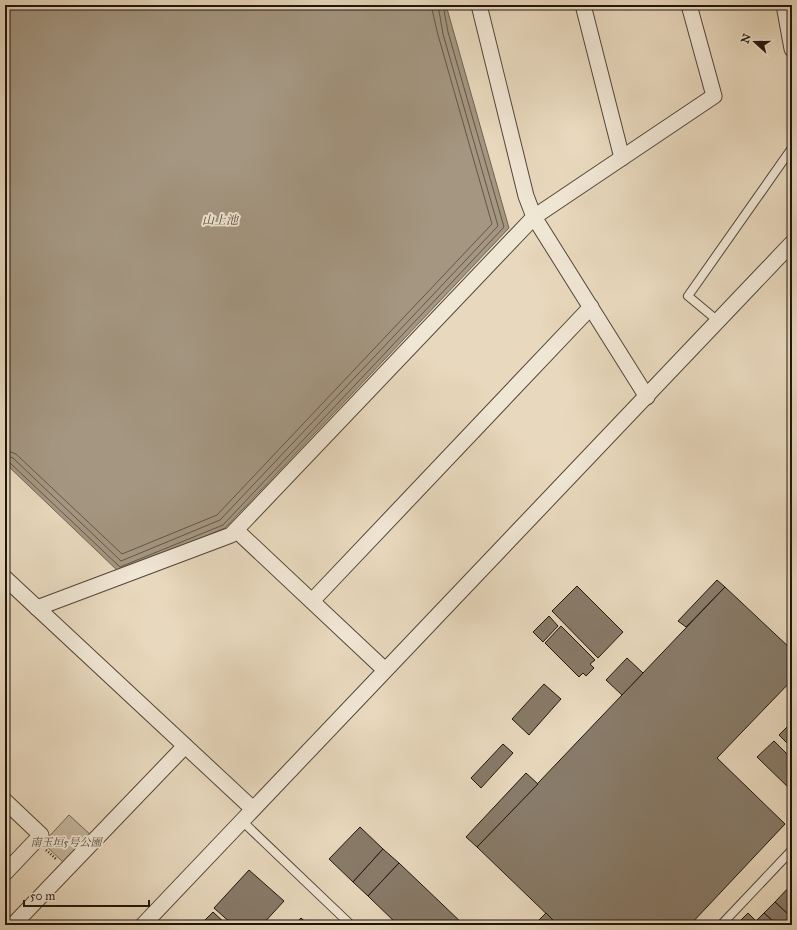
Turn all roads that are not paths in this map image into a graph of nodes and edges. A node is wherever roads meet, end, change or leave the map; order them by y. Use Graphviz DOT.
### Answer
graph roads {
  1 [pos="479,5"];
  2 [pos="583,5"];
  3 [pos="690,5"];
  4 [pos="784,5"];
  5 [pos="792,49"];
  6 [pos="792,148"];
  7 [pos="622,158"];
  8 [pos="534,217"];
  9 [pos="792,243"];
  10 [pos="591,307"];
  11 [pos="718,321"];
  12 [pos="647,397"];
  13 [pos="236,530"];
  14 [pos="5,578"];
  15 [pos="312,601"];
  16 [pos="37,608"];
  17 [pos="385,670"];
  18 [pos="185,746"];
  19 [pos="5,801"];
  20 [pos="253,809"];
  21 [pos="241,820"];
  22 [pos="792,850"];
  23 [pos="5,872"];
  24 [pos="13,925"];
  25 [pos="143,925"];
  26 [pos="351,925"];
  27 [pos="721,925"];
  1 -- 8 [label="street"];
  2 -- 7 [label="street"];
  3 -- 7 [label="street"];
  4 -- 5 [label="street"];
  6 -- 11 [label="lane"];
  7 -- 8 [label="street"];
  8 -- 10 [label="street"];
  8 -- 13 [label="street"];
  9 -- 11 [label="street"];
  10 -- 12 [label="street"];
  10 -- 15 [label="street"];
  11 -- 12 [label="street"];
  12 -- 17 [label="street"];
  13 -- 15 [label="street"];
  13 -- 16 [label="street"];
  14 -- 16 [label="street"];
  15 -- 17 [label="street"];
  16 -- 18 [label="street"];
  17 -- 20 [label="street"];
  18 -- 20 [label="street"];
  18 -- 24 [label="street"];
  19 -- 23 [label="street"];
  20 -- 21 [label="street"];
  21 -- 25 [label="street"];
  21 -- 26 [label="lane"];
  22 -- 27 [label="lane"];
}
